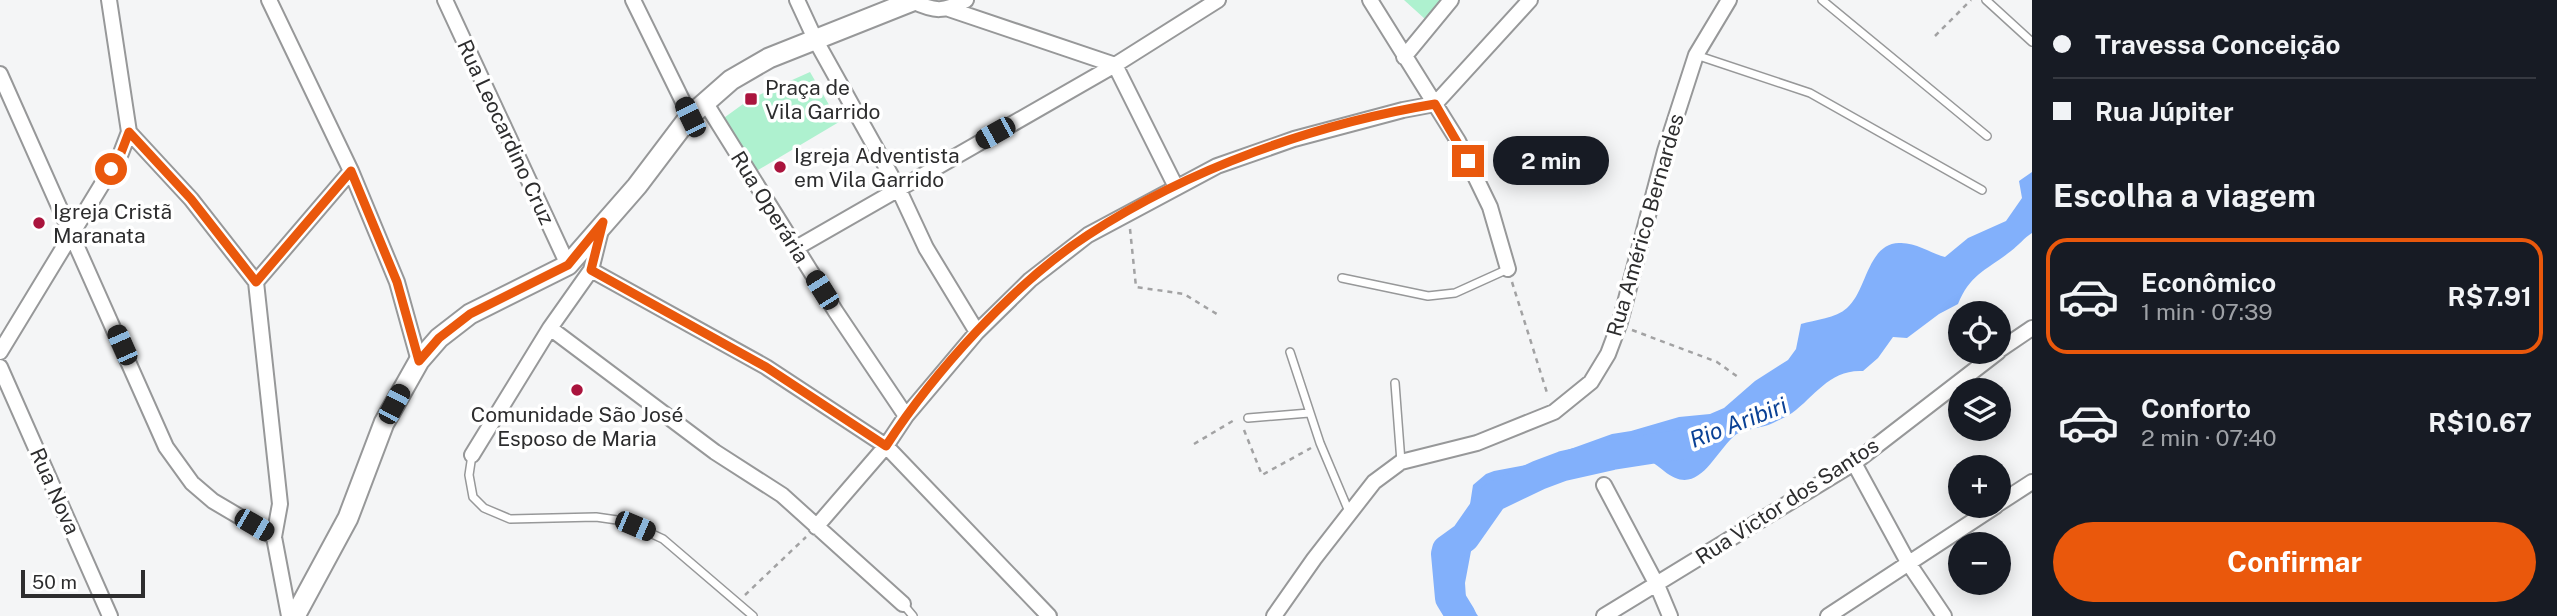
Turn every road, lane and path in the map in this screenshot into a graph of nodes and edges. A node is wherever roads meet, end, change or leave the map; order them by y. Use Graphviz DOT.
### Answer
graph roads {
  1 [pos="109,0"];
  2 [pos="269,0"];
  3 [pos="445,0"];
  4 [pos="633,0"];
  5 [pos="797,0"];
  6 [pos="965,0"];
  7 [pos="1218,0"];
  8 [pos="1370,0"];
  9 [pos="1451,0"];
  10 [pos="1530,0"];
  11 [pos="1729,0"];
  12 [pos="1822,0"];
  13 [pos="1971,0"];
  14 [pos="1986,0"];
  15 [pos="913,1"];
  16 [pos="949,9"];
  17 [pos="1936,36"];
  18 [pos="816,41"];
  19 [pos="2032,42"];
  20 [pos="1696,55"];
  21 [pos="1404,57"];
  22 [pos="1115,65"];
  23 [pos="0,74"];
  24 [pos="705,102"];
  25 [pos="1435,104"];
  26 [pos="690,117"];
  27 [pos="129,132"];
  28 [pos="1987,136"];
  29 [pos="351,171"];
  30 [pos="1176,187"];
  31 [pos="898,188"];
  32 [pos="1982,190"];
  33 [pos="1128,212"];
  34 [pos="603,222"];
  35 [pos="71,233"];
  36 [pos="796,248"];
  37 [pos="568,265"];
  38 [pos="1508,269"];
  39 [pos="591,270"];
  40 [pos="1342,278"];
  41 [pos="256,282"];
  42 [pos="1220,316"];
  43 [pos="1619,325"];
  44 [pos="550,328"];
  45 [pos="2032,328"];
  46 [pos="976,332"];
  47 [pos="2011,343"];
  48 [pos="0,352"];
  49 [pos="1290,352"];
  50 [pos="419,361"];
  51 [pos="1982,364"];
  52 [pos="0,367"];
  53 [pos="1738,377"];
  54 [pos="1395,383"];
  55 [pos="1554,412"];
  56 [pos="1309,413"];
  57 [pos="905,416"];
  58 [pos="1239,417"];
  59 [pos="1248,418"];
  60 [pos="1244,429"];
  61 [pos="1320,443"];
  62 [pos="1194,444"];
  63 [pos="886,446"];
  64 [pos="472,455"];
  65 [pos="1401,462"];
  66 [pos="1854,463"];
  67 [pos="2032,482"];
  68 [pos="1604,485"];
  69 [pos="2011,496"];
  70 [pos="1350,515"];
  71 [pos="1978,518"];
  72 [pos="816,527"];
  73 [pos="274,537"];
  74 [pos="1909,564"];
  75 [pos="1657,585"];
  76 [pos="738,603"];
  77 [pos="908,610"];
  78 [pos="110,616"];
  79 [pos="292,616"];
  80 [pos="753,616"];
  81 [pos="1049,616"];
  82 [pos="1274,616"];
  83 [pos="1604,616"];
  84 [pos="1670,616"];
  85 [pos="1828,616"];
  86 [pos="1944,616"];
  1 -- 27 [label="street"];
  2 -- 29 [label="street"];
  3 -- 37 [label="street, Rua Leocardino Cruz"];
  4 -- 26 [label="street"];
  5 -- 18 [label="street"];
  6 -- 16 [label="street"];
  7 -- 22 [label="street"];
  8 -- 21 [label="street"];
  9 -- 21 [label="street"];
  10 -- 25 [label="street"];
  11 -- 20 [label="street, Rua Américo Bernardes"];
  12 -- 28 [label="lane"];
  13 -- 17 [label="path"];
  14 -- 19 [label="lane"];
  15 -- 16 [label="street"];
  15 -- 18 [label="street"];
  16 -- 22 [label="street"];
  18 -- 24 [label="street"];
  18 -- 31 [label="street"];
  20 -- 32 [label="lane"];
  20 -- 43 [label="street, Rua Américo Bernardes"];
  21 -- 25 [label="street"];
  22 -- 30 [label="street"];
  22 -- 31 [label="street"];
  23 -- 35 [label="street"];
  24 -- 26 [label="street"];
  24 -- 36 [label="street, Rua Operária"];
  25 -- 30 [label="street"];
  25 -- 38 [label="street"];
  26 -- 34 [label="street"];
  27 -- 35 [label="street"];
  27 -- 41 [label="street"];
  29 -- 41 [label="street"];
  29 -- 50 [label="street"];
  30 -- 33 [label="street"];
  31 -- 36 [label="street"];
  31 -- 46 [label="street"];
  33 -- 42 [label="path"];
  33 -- 46 [label="street"];
  34 -- 37 [label="street"];
  34 -- 39 [label="street"];
  35 -- 48 [label="street"];
  35 -- 73 [label="street"];
  36 -- 57 [label="street, Rua Operária"];
  37 -- 50 [label="street"];
  38 -- 40 [label="lane"];
  38 -- 55 [label="path"];
  39 -- 44 [label="street"];
  39 -- 63 [label="street"];
  41 -- 73 [label="street"];
  43 -- 53 [label="path"];
  43 -- 55 [label="street, Rua Américo Bernardes"];
  44 -- 64 [label="street"];
  44 -- 72 [label="street"];
  45 -- 47 [label="street, Rua Victor dos Santos"];
  46 -- 57 [label="street"];
  49 -- 56 [label="lane"];
  50 -- 79 [label="street"];
  51 -- 66 [label="street, Rua Victor dos Santos"];
  52 -- 78 [label="street, Rua Nova"];
  54 -- 65 [label="lane"];
  55 -- 65 [label="street, Rua Américo Bernardes"];
  56 -- 59 [label="lane"];
  56 -- 61 [label="lane"];
  57 -- 63 [label="street"];
  58 -- 62 [label="path"];
  60 -- 61 [label="path"];
  61 -- 70 [label="lane"];
  63 -- 72 [label="street"];
  63 -- 81 [label="street"];
  64 -- 76 [label="lane"];
  65 -- 70 [label="street, Rua Américo Bernardes"];
  66 -- 74 [label="street"];
  66 -- 75 [label="street, Rua Victor dos Santos"];
  67 -- 69 [label="street"];
  68 -- 75 [label="street"];
  70 -- 82 [label="street, Rua Américo Bernardes"];
  71 -- 74 [label="street"];
  72 -- 76 [label="path"];
  72 -- 77 [label="street"];
  73 -- 79 [label="street"];
  74 -- 85 [label="street"];
  74 -- 86 [label="street"];
  75 -- 83 [label="street, Rua Victor dos Santos"];
  75 -- 84 [label="street"];
  76 -- 80 [label="lane"];
}
